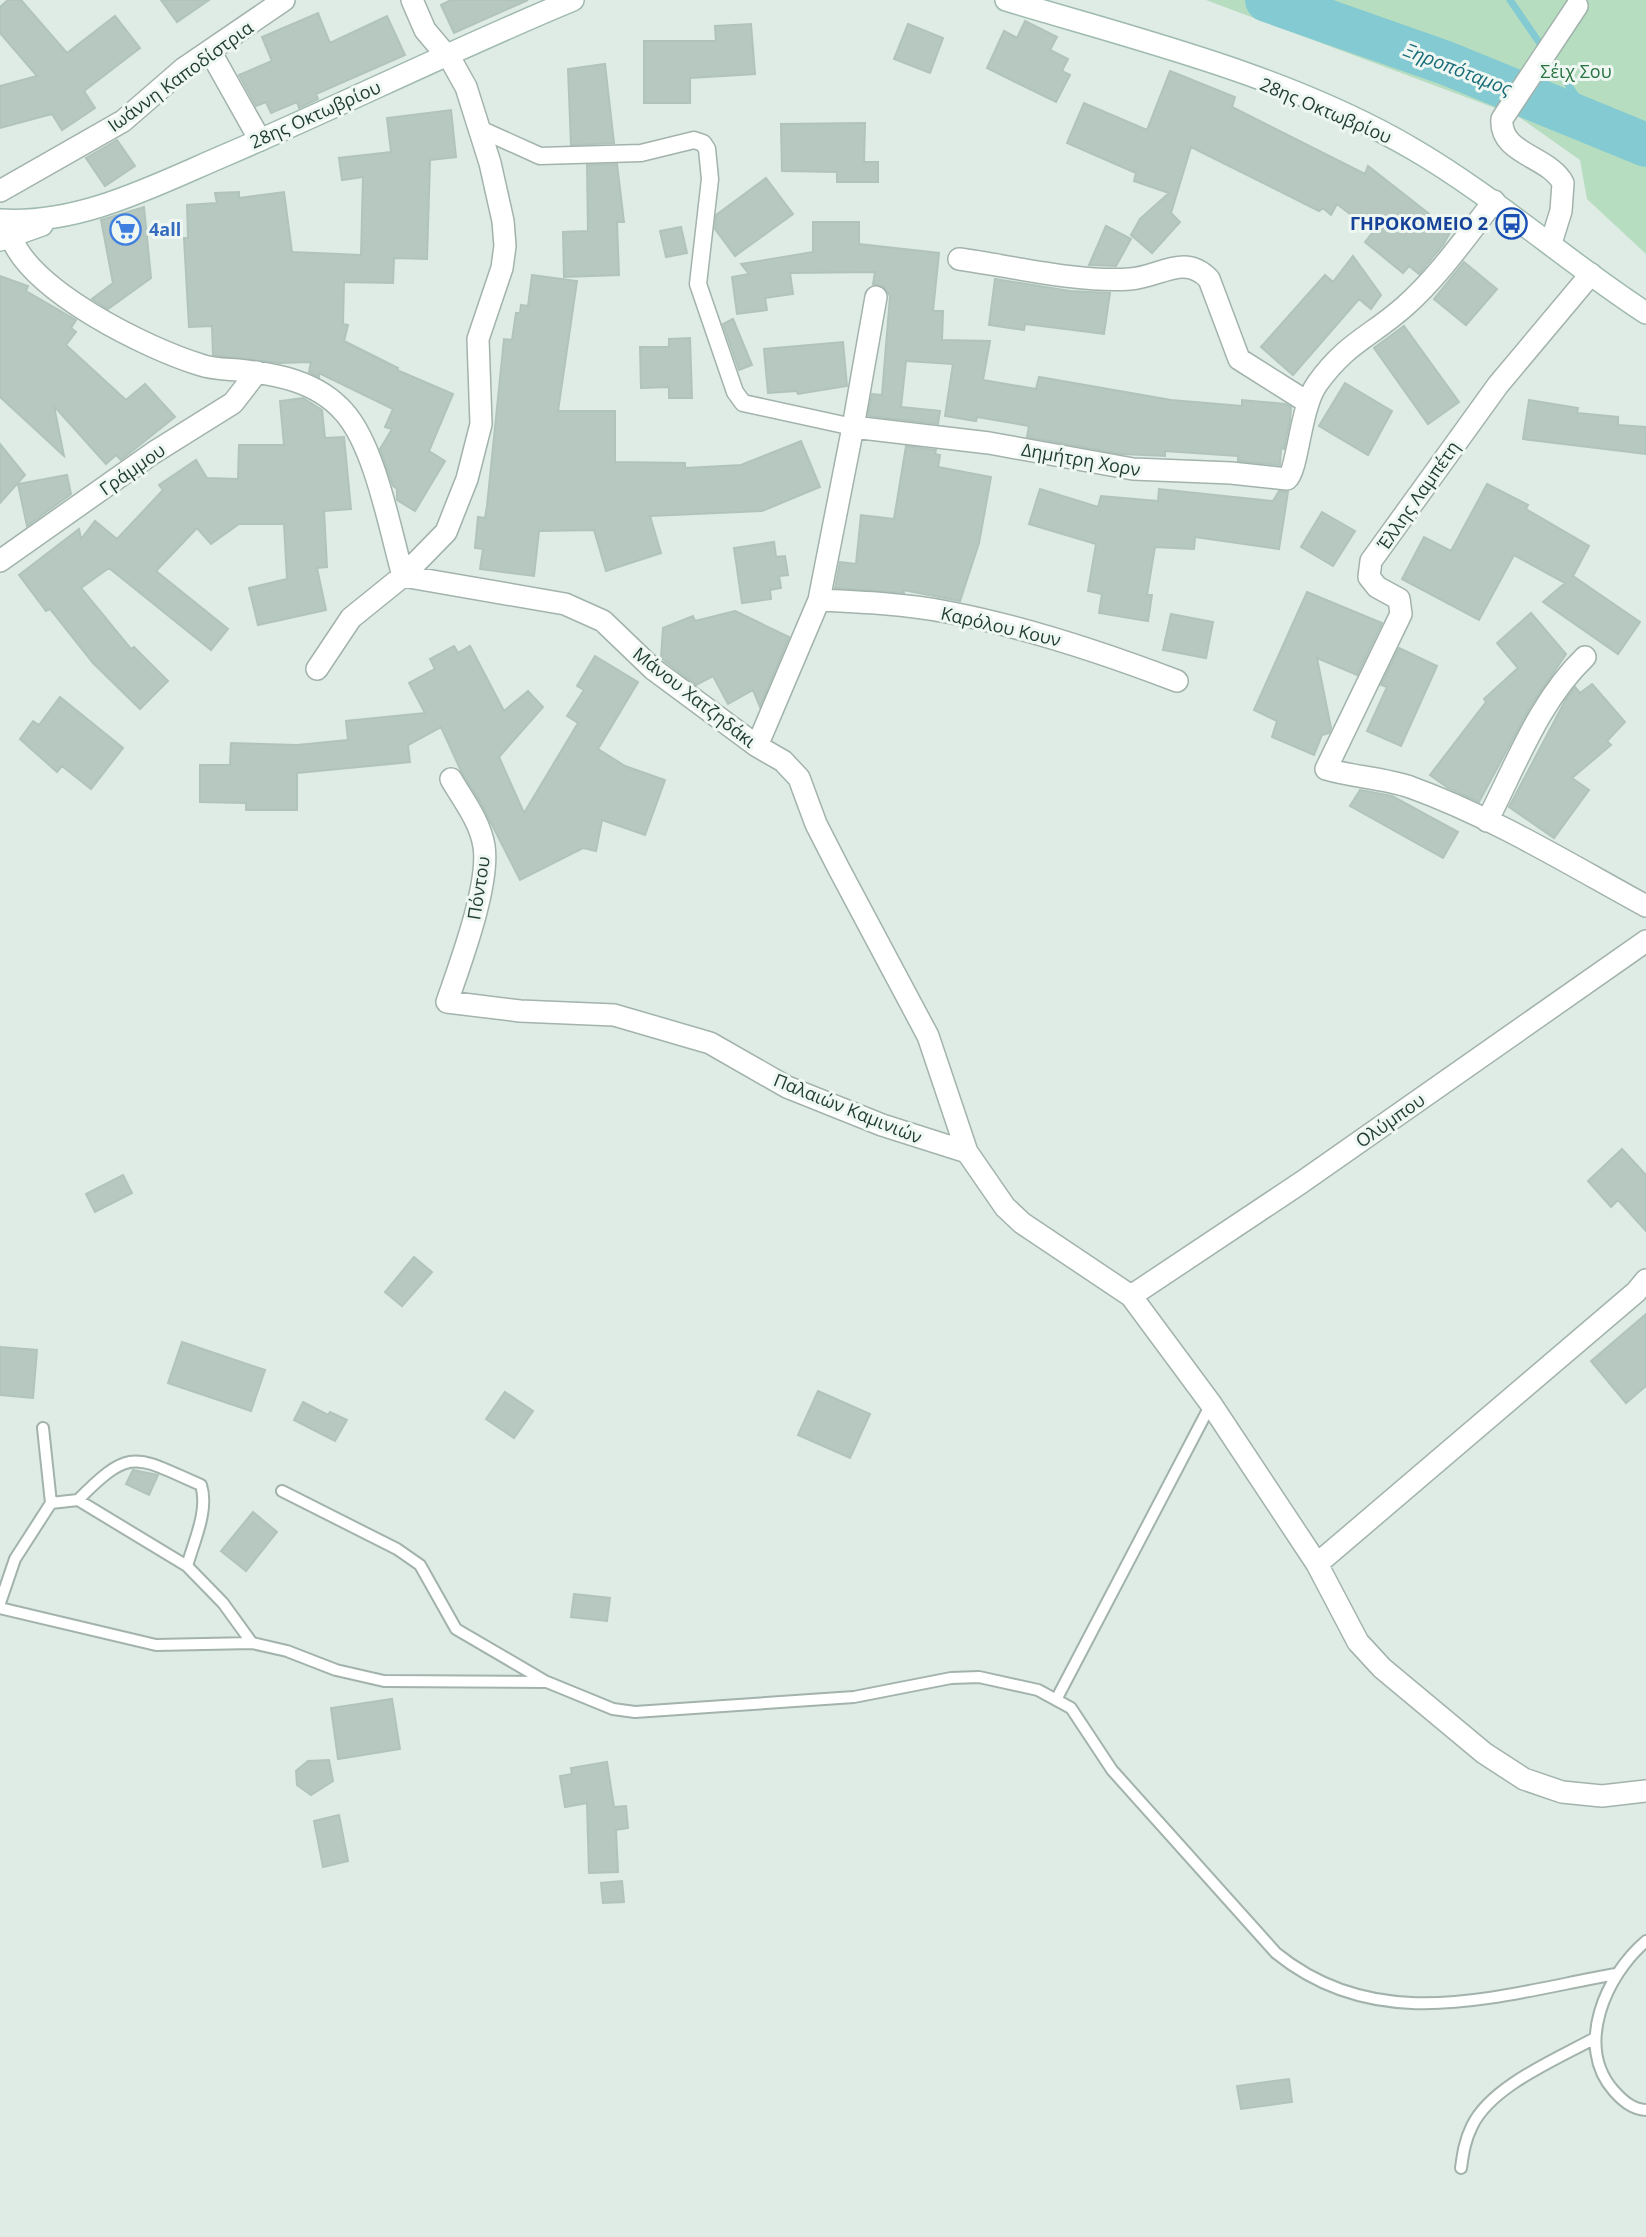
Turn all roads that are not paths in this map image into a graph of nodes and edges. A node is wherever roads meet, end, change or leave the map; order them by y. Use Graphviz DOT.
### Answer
graph roads {
  1 [pos="284,0"];
  2 [pos="412,0"];
  3 [pos="573,0"];
  4 [pos="1006,0"];
  5 [pos="1577,6"];
  6 [pos="210,51"];
  7 [pos="447,55"];
  8 [pos="480,129"];
  9 [pos="260,140"];
  10 [pos="0,191"];
  11 [pos="1494,201"];
  12 [pos="4,232"];
  13 [pos="1551,243"];
  14 [pos="960,259"];
  15 [pos="1591,274"];
  16 [pos="876,297"];
  17 [pos="1646,313"];
  18 [pos="257,372"];
  19 [pos="1307,402"];
  20 [pos="853,427"];
  21 [pos="0,561"];
  22 [pos="403,576"];
  23 [pos="819,600"];
  24 [pos="1585,657"];
  25 [pos="317,669"];
  26 [pos="1177,681"];
  27 [pos="757,746"];
  28 [pos="451,779"];
  29 [pos="1488,821"];
  30 [pos="1646,906"];
  31 [pos="1646,941"];
  32 [pos="447,1002"];
  33 [pos="967,1152"];
  34 [pos="1646,1280"];
  35 [pos="1131,1296"];
  36 [pos="1211,1404"];
  37 [pos="43,1428"];
  38 [pos="282,1490"];
  39 [pos="78,1500"];
  40 [pos="51,1503"];
  41 [pos="1317,1564"];
  42 [pos="187,1566"];
  43 [pos="0,1606"];
  44 [pos="251,1643"];
  45 [pos="547,1682"];
  46 [pos="1058,1698"];
  47 [pos="1646,1791"];
  48 [pos="1646,1941"];
  49 [pos="1616,1974"];
  50 [pos="1595,2038"];
  51 [pos="1646,2110"];
  52 [pos="1461,2168"];
  1 -- 6 [label="street, Ιωάννη Καποδίστρια"];
  2 -- 7 [label="street"];
  3 -- 7 [label="street, 28ης Οκτωβρίου"];
  4 -- 11 [label="street, 28ης Οκτωβρίου"];
  5 -- 13 [label="street"];
  6 -- 9 [label="street"];
  6 -- 10 [label="street, Ιωάννη Καποδίστρια"];
  7 -- 8 [label="street"];
  7 -- 9 [label="street, 28ης Οκτωβρίου"];
  8 -- 20 [label="street"];
  8 -- 22 [label="street"];
  9 -- 12 [label="street, 28ης Οκτωβρίου"];
  11 -- 13 [label="street, 28ης Οκτωβρίου"];
  11 -- 19 [label="street, Δημήτρη Χορν"];
  12 -- 18 [label="street"];
  13 -- 15 [label="street, 28ης Οκτωβρίου"];
  14 -- 19 [label="street"];
  15 -- 17 [label="street, 28ης Οκτωβρίου"];
  15 -- 29 [label="street, Έλλης Λαμπέτη"];
  16 -- 20 [label="street"];
  18 -- 21 [label="street, Γράμμου"];
  18 -- 22 [label="street"];
  19 -- 20 [label="street, Δημήτρη Χορν"];
  20 -- 23 [label="street"];
  22 -- 25 [label="street"];
  22 -- 27 [label="street, Μάνου Χατζηδάκι"];
  23 -- 26 [label="street, Καρόλου Κουν"];
  23 -- 27 [label="street"];
  24 -- 29 [label="street"];
  27 -- 33 [label="street, Μάνου Χατζηδάκι"];
  28 -- 32 [label="street, Πόντου"];
  29 -- 30 [label="street"];
  31 -- 35 [label="street, Ολύμπου"];
  32 -- 33 [label="street, Παλαιών Καμινιών"];
  33 -- 35 [label="street, Μάνου Χατζηδάκι"];
  34 -- 41 [label="street"];
  35 -- 36 [label="street, Μάνου Χατζηδάκι"];
  36 -- 41 [label="street, Μάνου Χατζηδάκι"];
  36 -- 46 [label="lane"];
  37 -- 40 [label="lane"];
  38 -- 45 [label="lane"];
  39 -- 40 [label="lane"];
  39 -- 42 [label="lane"];
  39 -- 42 [label="lane"];
  40 -- 43 [label="lane"];
  41 -- 47 [label="street, Μάνου Χατζηδάκι"];
  42 -- 44 [label="lane"];
  43 -- 44 [label="lane"];
  44 -- 45 [label="lane"];
  45 -- 46 [label="lane"];
  46 -- 49 [label="lane"];
  48 -- 49 [label="lane"];
  49 -- 50 [label="lane"];
  50 -- 51 [label="lane"];
  50 -- 52 [label="lane"];
}
